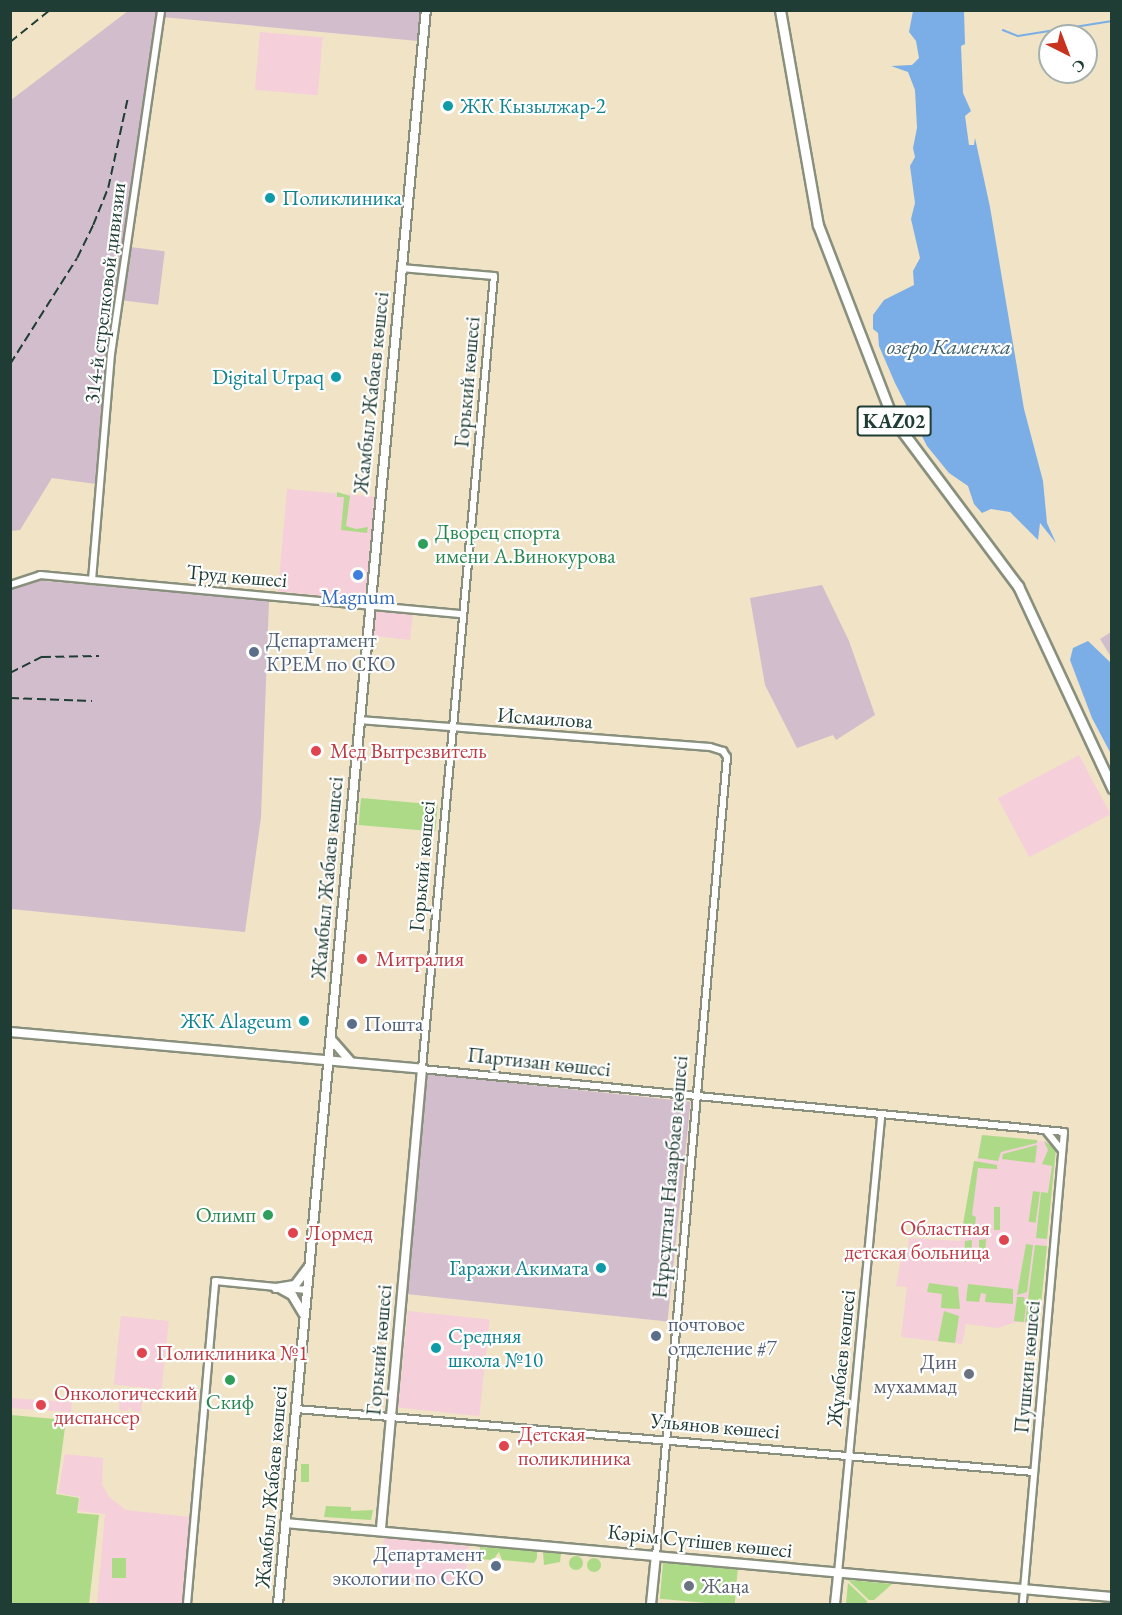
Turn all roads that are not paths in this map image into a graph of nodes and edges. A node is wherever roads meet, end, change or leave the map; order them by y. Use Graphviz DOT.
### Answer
graph roads {
  1 [pos="161,10"];
  2 [pos="426,10"];
  3 [pos="780,10"];
  4 [pos="401,268"];
  5 [pos="92,580"];
  6 [pos="10,585"];
  7 [pos="369,605"];
  8 [pos="462,614"];
  9 [pos="359,720"];
  10 [pos="452,727"];
  11 [pos="726,754"];
  12 [pos="1112,788"];
  13 [pos="10,1032"];
  14 [pos="331,1034"];
  15 [pos="328,1059"];
  16 [pos="355,1062"];
  17 [pos="422,1069"];
  18 [pos="696,1096"];
  19 [pos="881,1115"];
  20 [pos="1044,1130"];
  21 [pos="1064,1132"];
  22 [pos="1062,1156"];
  23 [pos="310,1263"];
  24 [pos="276,1288"];
  25 [pos="307,1290"];
  26 [pos="304,1318"];
  27 [pos="296,1409"];
  28 [pos="392,1416"];
  29 [pos="665,1438"];
  30 [pos="849,1456"];
  31 [pos="1034,1472"];
  32 [pos="285,1523"];
  33 [pos="381,1530"];
  34 [pos="656,1555"];
  35 [pos="838,1573"];
  36 [pos="1024,1588"];
  37 [pos="1112,1597"];
  38 [pos="187,1605"];
  39 [pos="278,1605"];
  40 [pos="651,1605"];
  41 [pos="835,1605"];
  42 [pos="1023,1605"];
  1 -- 5 [label="street, 314-й стрелковой дивизии"];
  2 -- 4 [label="main road, Жамбыл Жабаев көшесі"];
  3 -- 12 [label="highway, KAZ02"];
  4 -- 7 [label="main road, Жамбыл Жабаев көшесі"];
  4 -- 8 [label="street, Горький көшесі"];
  5 -- 6 [label="street, Труд көшесі"];
  5 -- 7 [label="street, Труд көшесі"];
  7 -- 8 [label="street, Труд көшесі"];
  7 -- 9 [label="main road, Жамбыл Жабаев көшесі"];
  8 -- 10 [label="street, Горький көшесі"];
  9 -- 10 [label="street, Исмаилова"];
  9 -- 14 [label="main road, Жамбыл Жабаев көшесі"];
  10 -- 11 [label="street, Исмаилова"];
  10 -- 17 [label="street, Горький көшесі"];
  11 -- 18 [label="street, Нұрсұлтан Назарбаев көшесі"];
  13 -- 15 [label="main road, Партизан көшесі"];
  14 -- 15 [label="main road, Жамбыл Жабаев көшесі"];
  14 -- 16 [label="main road"];
  15 -- 16 [label="main road, Партизан көшесі"];
  15 -- 23 [label="main road, Жамбыл Жабаев көшесі"];
  16 -- 17 [label="main road, Партизан көшесі"];
  17 -- 18 [label="street, Партизан көшесі"];
  17 -- 28 [label="main road, Горький көшесі"];
  18 -- 19 [label="street, Партизан көшесі"];
  18 -- 29 [label="street, Нұрсұлтан Назарбаев көшесі"];
  19 -- 20 [label="street, Партизан көшесі"];
  19 -- 30 [label="street, Жұмбаев көшесі"];
  20 -- 21 [label="street, Партизан көшесі"];
  20 -- 22 [label="street"];
  21 -- 22 [label="street, Пушкин көшесі"];
  22 -- 31 [label="street, Пушкин көшесі"];
  23 -- 24 [label="main road"];
  23 -- 25 [label="main road, Жамбыл Жабаев көшесі"];
  24 -- 25 [label="street"];
  24 -- 26 [label="main road"];
  24 -- 38 [label="street"];
  25 -- 26 [label="main road, Жамбыл Жабаев көшесі"];
  26 -- 27 [label="main road, Жамбыл Жабаев көшесі"];
  27 -- 28 [label="street, Ульянов көшесі"];
  27 -- 32 [label="main road, Жамбыл Жабаев көшесі"];
  28 -- 29 [label="street, Ульянов көшесі"];
  28 -- 33 [label="main road, Горький көшесі"];
  29 -- 30 [label="street, Ульянов көшесі"];
  29 -- 34 [label="street, Нұрсұлтан Назарбаев көшесі"];
  30 -- 31 [label="street, Ульянов көшесі"];
  30 -- 35 [label="street, Жұмбаев көшесі"];
  31 -- 36 [label="street, Пушкин көшесі"];
  32 -- 33 [label="main road, Кәрім Сүтішев көшесі"];
  32 -- 39 [label="main road, Жамбыл Жабаев көшесі"];
  33 -- 34 [label="main road, Кәрім Сүтішев көшесі"];
  34 -- 35 [label="main road, Кәрім Сүтішев көшесі"];
  34 -- 40 [label="main road, Нұрсұлтан Назарбаев көшесі"];
  35 -- 36 [label="main road, Кәрім Сүтішев көшесі"];
  35 -- 41 [label="main road, Жұмбаев көшесі"];
  36 -- 37 [label="main road, Кәрім Сүтішев көшесі"];
  36 -- 42 [label="street, Пушкин көшесі"];
}
